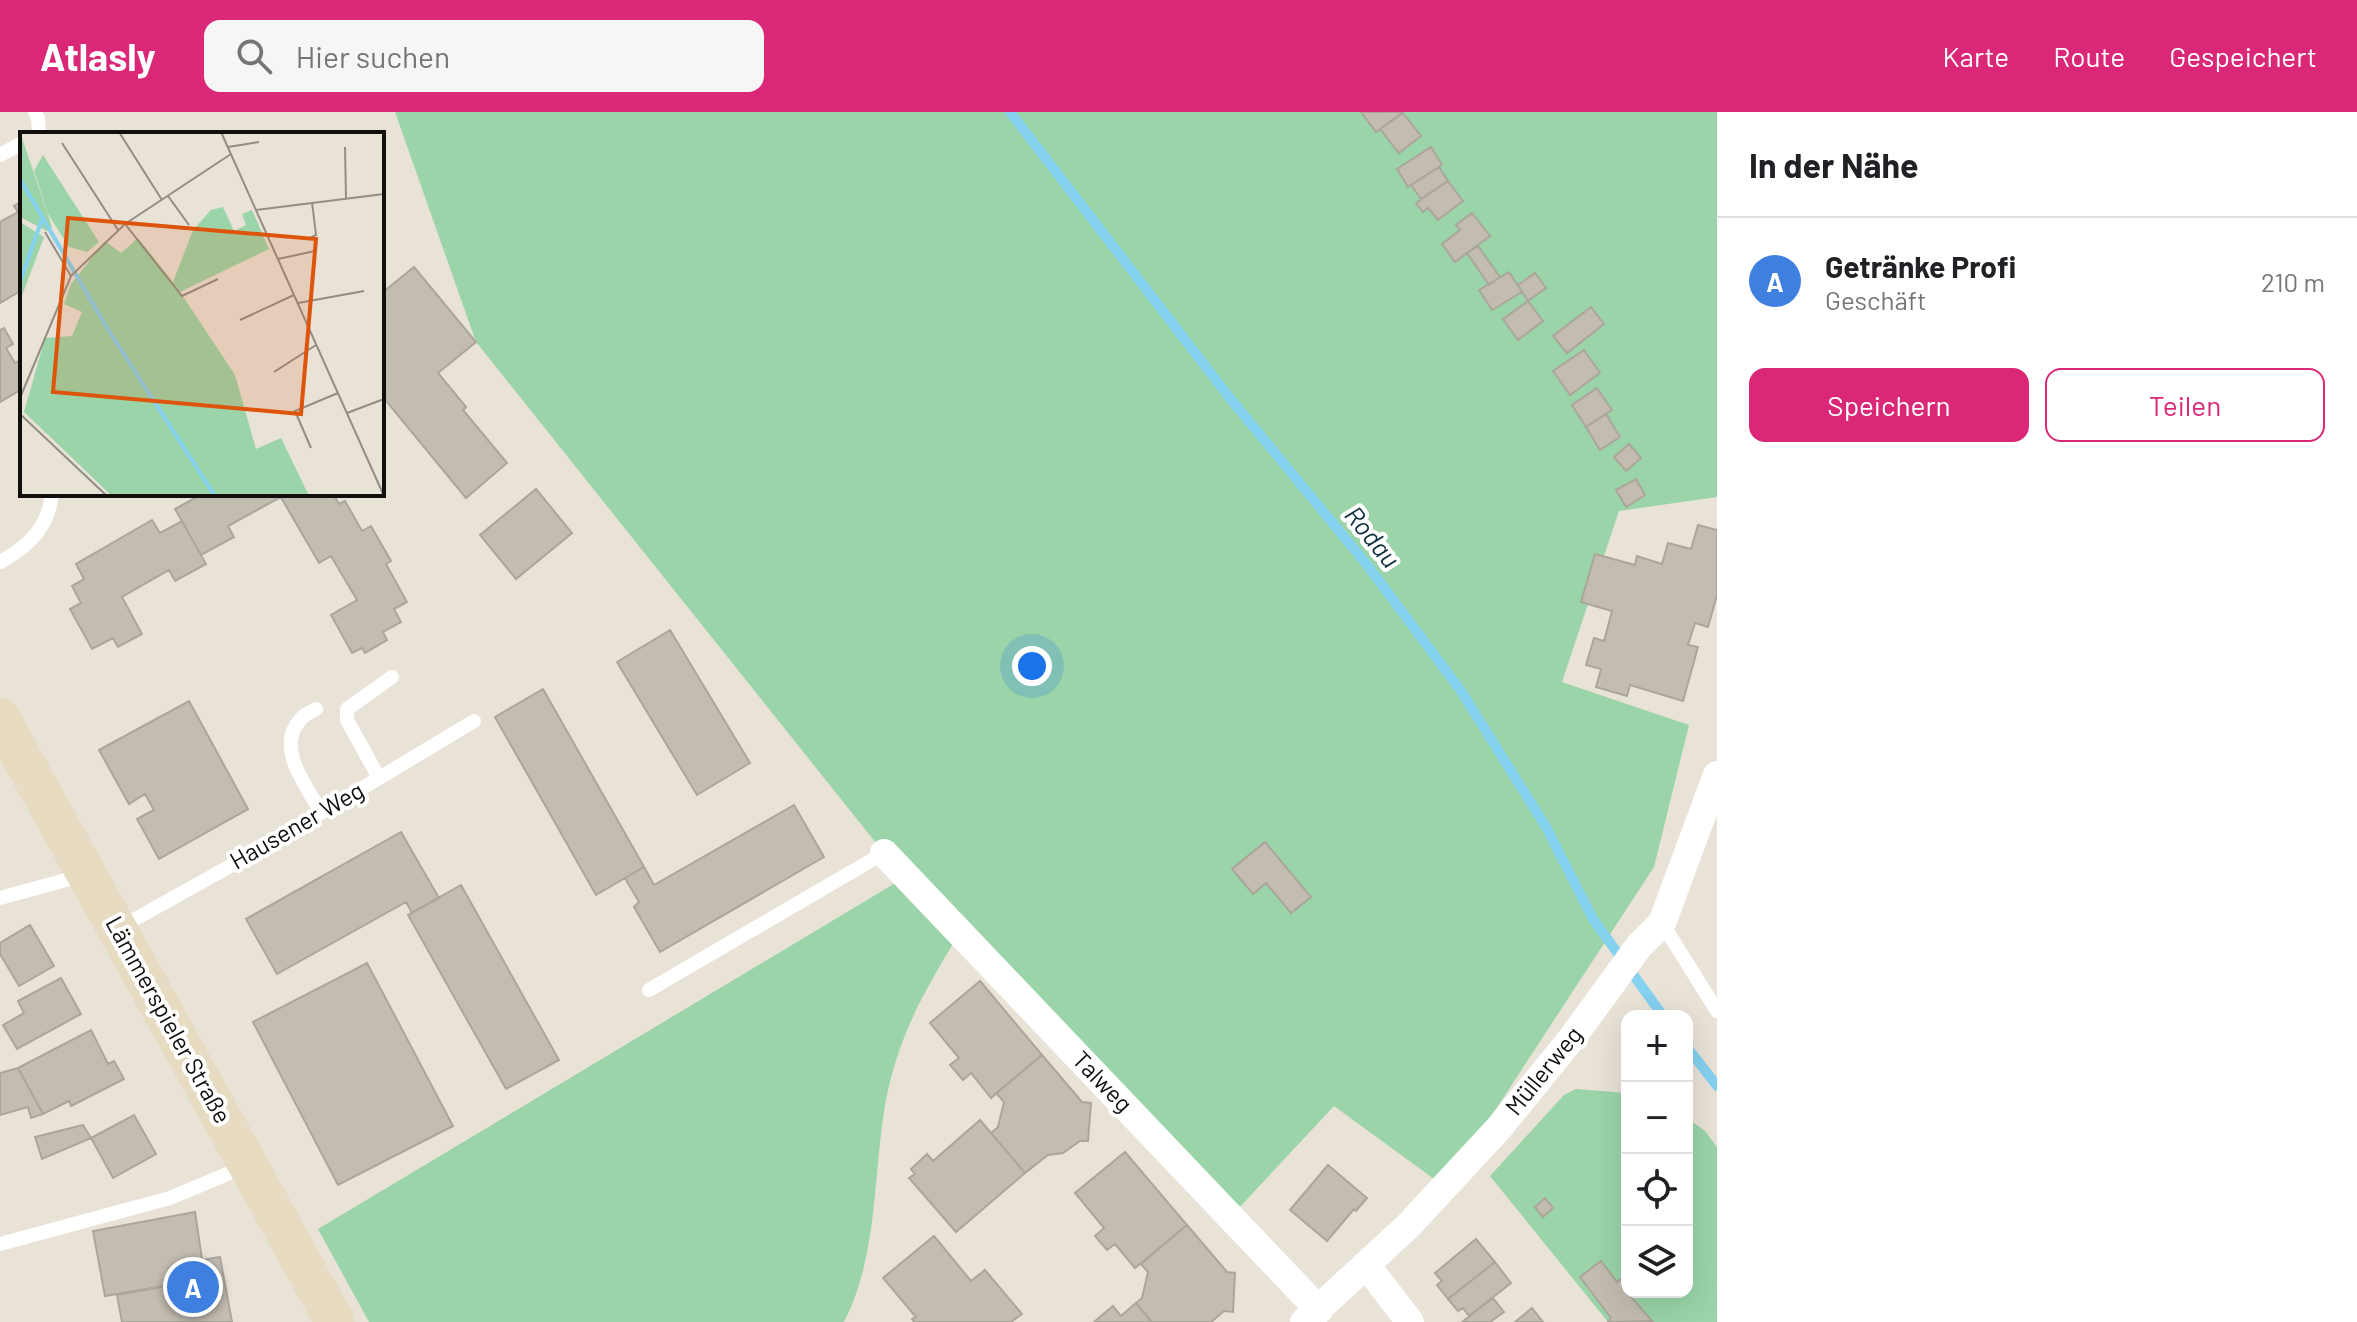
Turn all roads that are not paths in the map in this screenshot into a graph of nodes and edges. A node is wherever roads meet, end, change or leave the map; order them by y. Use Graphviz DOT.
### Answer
graph roads {
  1 [pos="35,112"];
  2 [pos="39,132"];
  3 [pos="20,144"];
  4 [pos="0,155"];
  5 [pos="52,496"];
  6 [pos="0,562"];
  7 [pos="392,677"];
  8 [pos="316,709"];
  9 [pos="0,718"];
  10 [pos="474,721"];
  11 [pos="1717,775"];
  12 [pos="379,778"];
  13 [pos="321,812"];
  14 [pos="884,853"];
  15 [pos="88,874"];
  16 [pos="0,898"];
  17 [pos="1662,923"];
  18 [pos="118,929"];
  19 [pos="649,990"];
  20 [pos="1717,1011"];
  21 [pos="248,1165"];
  22 [pos="0,1244"];
  23 [pos="1367,1266"];
  24 [pos="1311,1316"];
  25 [pos="335,1322"];
  26 [pos="1410,1322"];
  1 -- 2 [label="lane"];
  3 -- 4 [label="lane"];
  5 -- 6 [label="lane"];
  7 -- 12 [label="lane"];
  8 -- 13 [label="lane"];
  9 -- 15 [label="main road, Lämmerspieler Straße"];
  10 -- 12 [label="lane, Hausener Weg"];
  11 -- 17 [label="street, Müllerweg"];
  12 -- 13 [label="lane, Hausener Weg"];
  13 -- 18 [label="lane, Hausener Weg"];
  14 -- 19 [label="lane"];
  14 -- 24 [label="street, Talweg"];
  15 -- 16 [label="lane"];
  15 -- 18 [label="main road, Lämmerspieler Straße"];
  17 -- 20 [label="lane"];
  17 -- 23 [label="street, Müllerweg"];
  18 -- 21 [label="main road, Lämmerspieler Straße"];
  21 -- 22 [label="lane"];
  21 -- 25 [label="main road, Lämmerspieler Straße"];
  23 -- 24 [label="street, Müllerweg"];
  23 -- 26 [label="street"];
}
